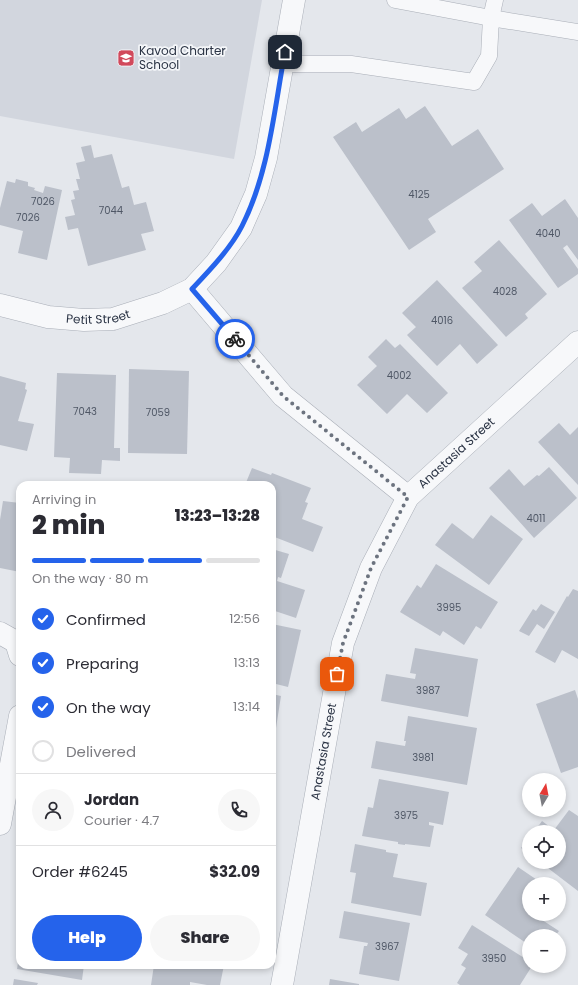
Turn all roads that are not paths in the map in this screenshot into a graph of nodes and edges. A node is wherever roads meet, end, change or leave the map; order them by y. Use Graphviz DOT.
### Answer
graph roads {
  1 [pos="294,0"];
  2 [pos="395,0"];
  3 [pos="495,0"];
  4 [pos="491,18"];
  5 [pos="578,32"];
  6 [pos="283,64"];
  7 [pos="192,289"];
  8 [pos="0,305"];
  9 [pos="578,342"];
  10 [pos="408,497"];
  11 [pos="0,633"];
  12 [pos="16,642"];
  13 [pos="16,738"];
  14 [pos="0,824"];
  15 [pos="282,985"];
  1 -- 6 [label="street"];
  2 -- 4 [label="lane"];
  3 -- 4 [label="lane"];
  4 -- 5 [label="lane"];
  4 -- 6 [label="lane"];
  6 -- 7 [label="street"];
  7 -- 8 [label="street, Petit Street"];
  7 -- 10 [label="street"];
  9 -- 10 [label="street, Anastasia Street"];
  10 -- 15 [label="street, Anastasia Street"];
  11 -- 12 [label="street"];
  13 -- 14 [label="street"];
}
